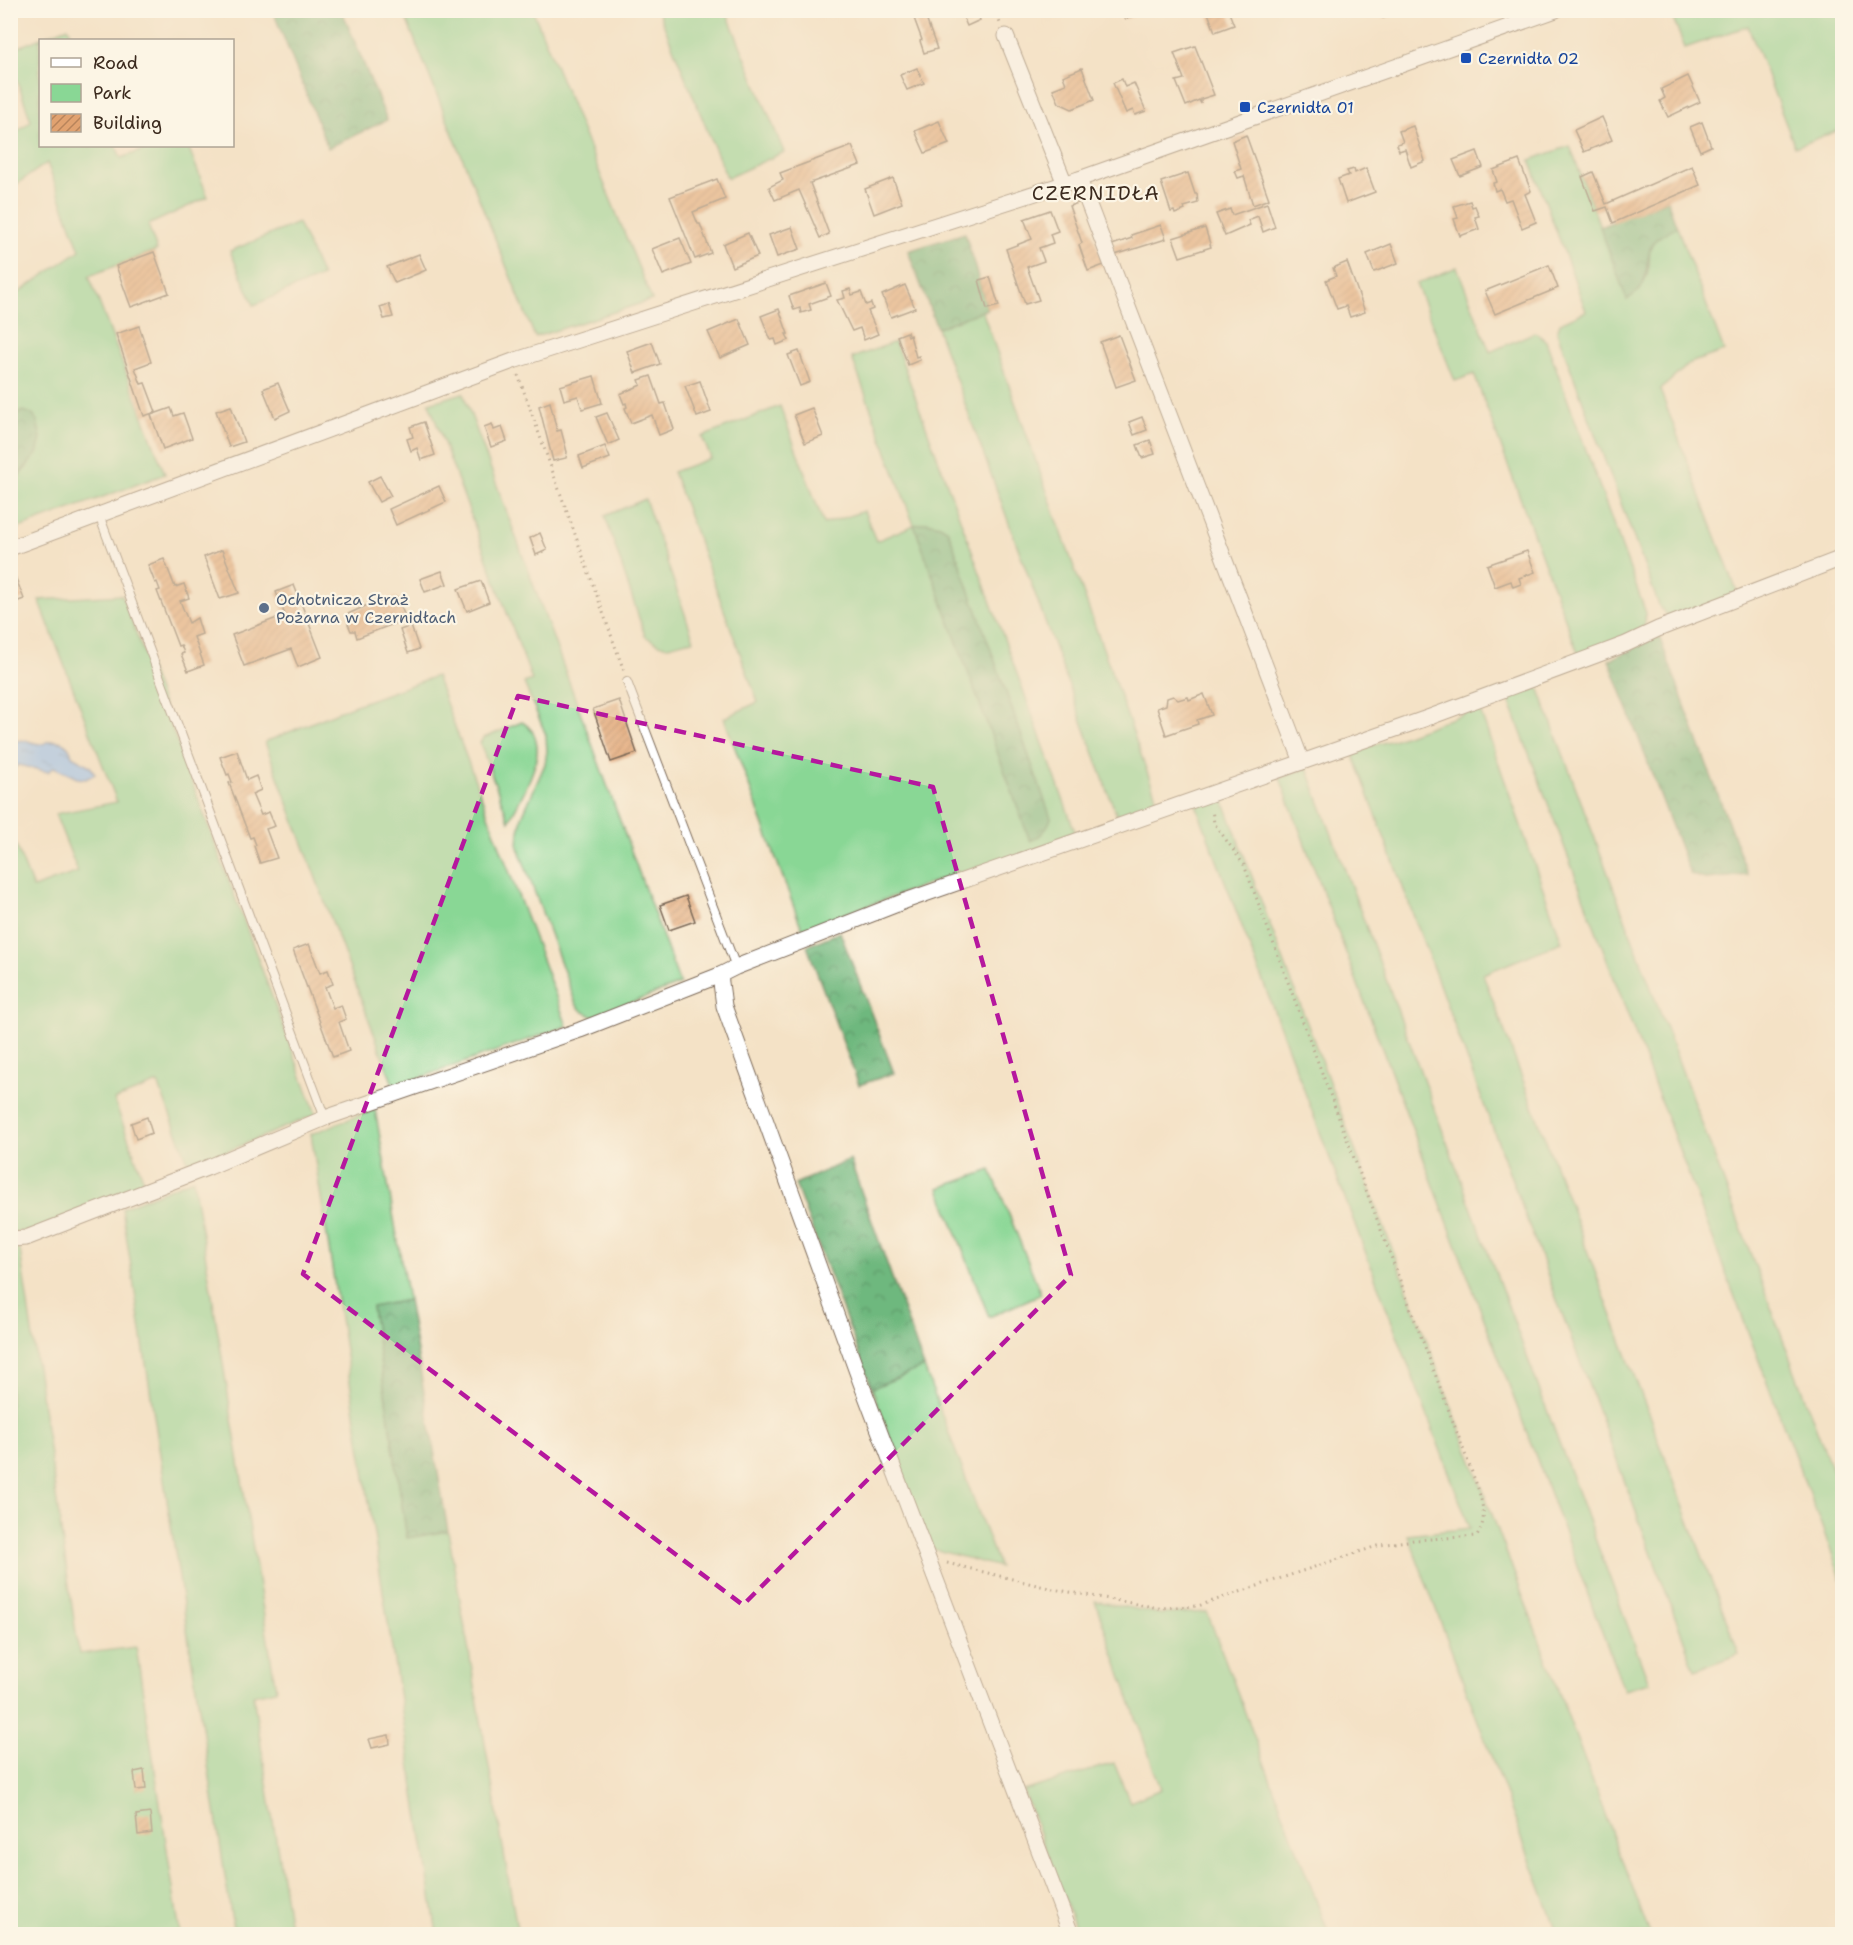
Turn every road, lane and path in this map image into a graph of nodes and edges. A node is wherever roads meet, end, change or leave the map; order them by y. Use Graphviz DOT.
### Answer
graph roads {
  1 [pos="1557,10"];
  2 [pos="1006,36"];
  3 [pos="1072,181"];
  4 [pos="513,361"];
  5 [pos="99,515"];
  6 [pos="10,548"];
  7 [pos="1842,558"];
  8 [pos="627,682"];
  9 [pos="1302,762"];
  10 [pos="1209,795"];
  11 [pos="736,967"];
  12 [pos="720,975"];
  13 [pos="325,1118"];
  14 [pos="10,1239"];
  15 [pos="928,1558"];
  16 [pos="1071,1935"];
  1 -- 3 [label="street"];
  2 -- 3 [label="street"];
  3 -- 4 [label="street"];
  3 -- 9 [label="street"];
  4 -- 5 [label="street"];
  4 -- 8 [label="path"];
  5 -- 6 [label="street"];
  5 -- 13 [label="lane"];
  7 -- 9 [label="street"];
  8 -- 11 [label="lane"];
  9 -- 10 [label="street"];
  10 -- 11 [label="street"];
  10 -- 15 [label="path"];
  11 -- 12 [label="street"];
  12 -- 13 [label="street"];
  12 -- 15 [label="street"];
  13 -- 14 [label="street"];
  15 -- 16 [label="street"];
}
